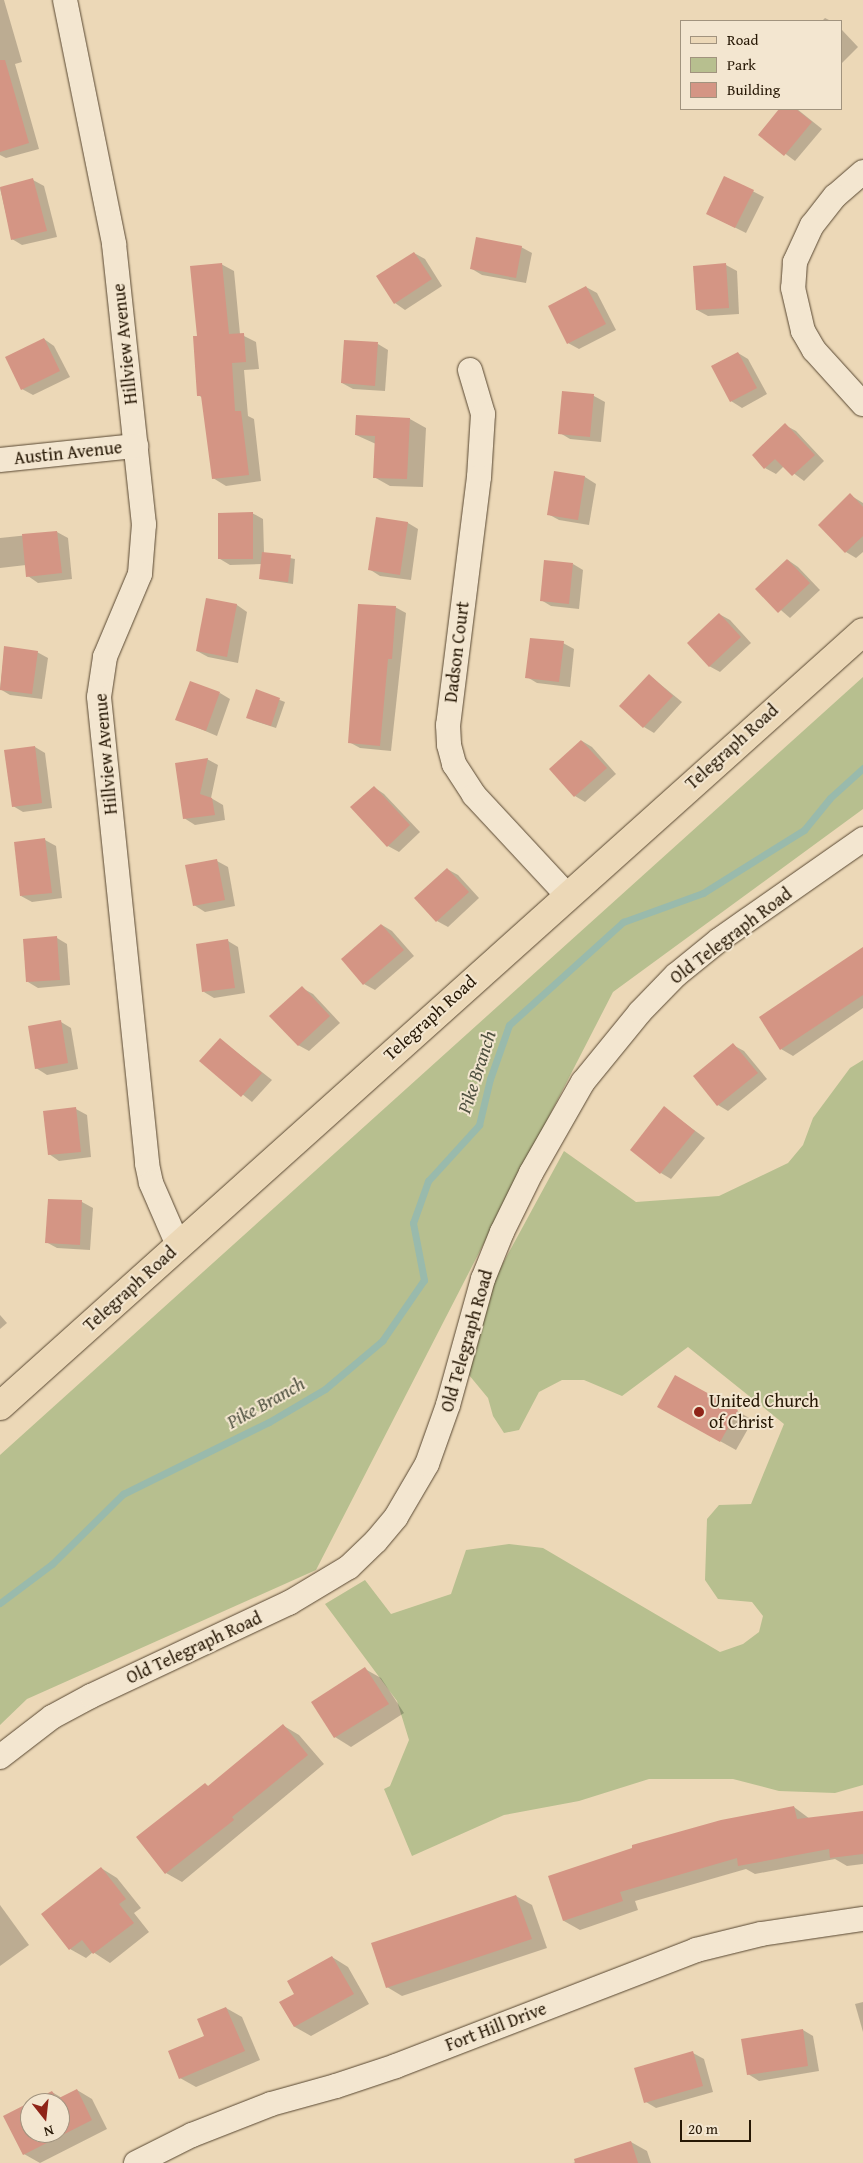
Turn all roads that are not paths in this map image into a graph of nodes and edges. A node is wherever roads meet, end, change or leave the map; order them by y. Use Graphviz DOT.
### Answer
graph roads {
  1 [pos="65,0"];
  2 [pos="863,172"];
  3 [pos="470,370"];
  4 [pos="863,404"];
  5 [pos="136,446"];
  6 [pos="0,460"];
  7 [pos="863,632"];
  8 [pos="863,839"];
  9 [pos="567,895"];
  10 [pos="178,1245"];
  11 [pos="0,1406"];
  12 [pos="0,1756"];
  13 [pos="863,1919"];
  14 [pos="136,2163"];
  1 -- 5 [label="street, Hillview Avenue"];
  2 -- 4 [label="street"];
  3 -- 9 [label="street, Dadson Court"];
  5 -- 6 [label="street, Austin Avenue"];
  5 -- 10 [label="street, Hillview Avenue"];
  7 -- 9 [label="main road, Telegraph Road"];
  8 -- 12 [label="street, Old Telegraph Road"];
  9 -- 10 [label="main road, Telegraph Road"];
  10 -- 11 [label="main road, Telegraph Road"];
  13 -- 14 [label="street, Fort Hill Drive"];
}
